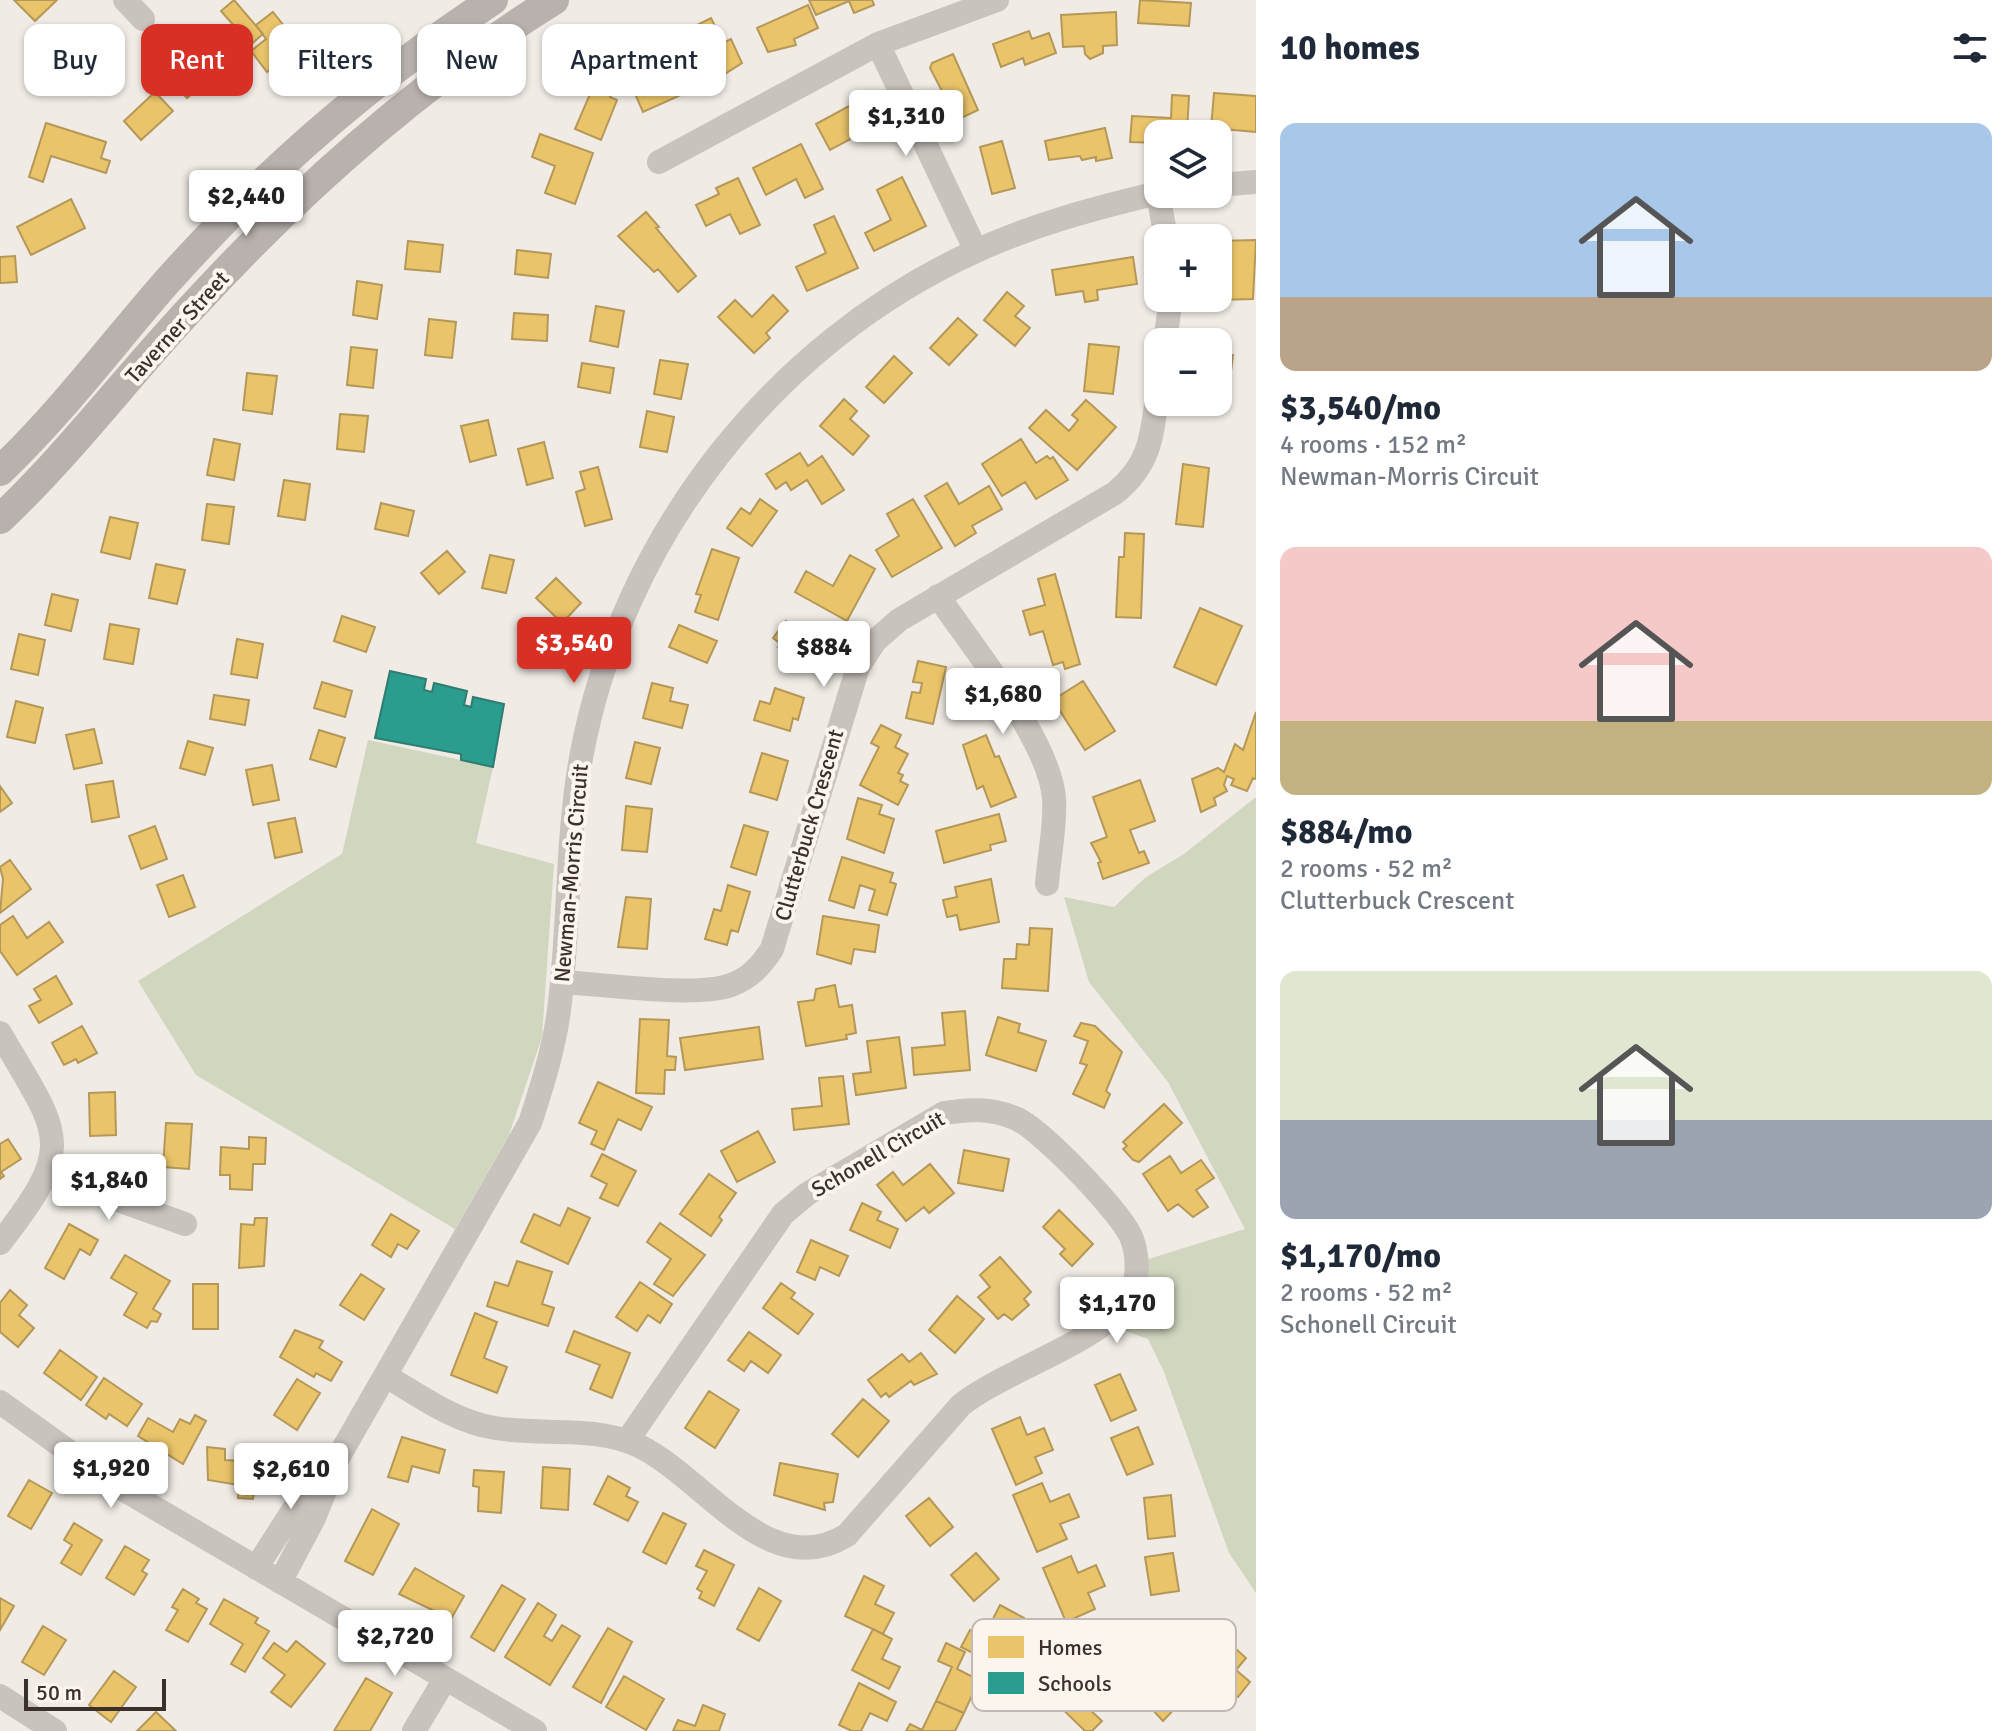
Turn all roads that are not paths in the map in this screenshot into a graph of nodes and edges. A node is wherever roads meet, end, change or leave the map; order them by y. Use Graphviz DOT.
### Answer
graph roads {
  1 [pos="125,0"];
  2 [pos="493,0"];
  3 [pos="554,0"];
  4 [pos="997,0"];
  5 [pos="143,19"];
  6 [pos="878,44"];
  7 [pos="659,162"];
  8 [pos="1256,182"];
  9 [pos="1232,184"];
  10 [pos="1144,197"];
  11 [pos="976,251"];
  12 [pos="1154,416"];
  13 [pos="0,471"];
  14 [pos="0,519"];
  15 [pos="938,596"];
  16 [pos="1047,884"];
  17 [pos="562,982"];
  18 [pos="0,1033"];
  19 [pos="48,1175"];
  20 [pos="185,1224"];
  21 [pos="0,1243"];
  22 [pos="386,1376"];
  23 [pos="0,1402"];
  24 [pos="627,1441"];
  25 [pos="339,1456"];
  26 [pos="256,1568"];
  27 [pos="280,1582"];
  28 [pos="445,1679"];
  29 [pos="0,1696"];
  30 [pos="55,1731"];
  31 [pos="414,1731"];
  32 [pos="535,1731"];
  1 -- 5 [label="street"];
  2 -- 13 [label="main road, Taverner Street"];
  3 -- 14 [label="main road, Taverner Street"];
  4 -- 6 [label="street"];
  6 -- 7 [label="street"];
  6 -- 11 [label="street"];
  8 -- 9 [label="street"];
  10 -- 11 [label="street, Newman-Morris Circuit"];
  11 -- 17 [label="street, Newman-Morris Circuit"];
  12 -- 15 [label="street, Clutterbuck Crescent"];
  15 -- 16 [label="street"];
  15 -- 17 [label="street, Clutterbuck Crescent"];
  17 -- 22 [label="street, Newman-Morris Circuit"];
  18 -- 19 [label="street"];
  19 -- 20 [label="street"];
  19 -- 21 [label="street"];
  22 -- 24 [label="street, Schonell Circuit"];
  22 -- 25 [label="street, Newman-Morris Circuit"];
  23 -- 26 [label="street"];
  24 -- 24 [label="street, Schonell Circuit"];
  25 -- 26 [label="street, Newman-Morris Circuit"];
  25 -- 27 [label="street, Newman-Morris Circuit"];
  26 -- 27 [label="street"];
  27 -- 28 [label="street"];
  28 -- 31 [label="street"];
  28 -- 32 [label="street"];
  29 -- 30 [label="street"];
}
